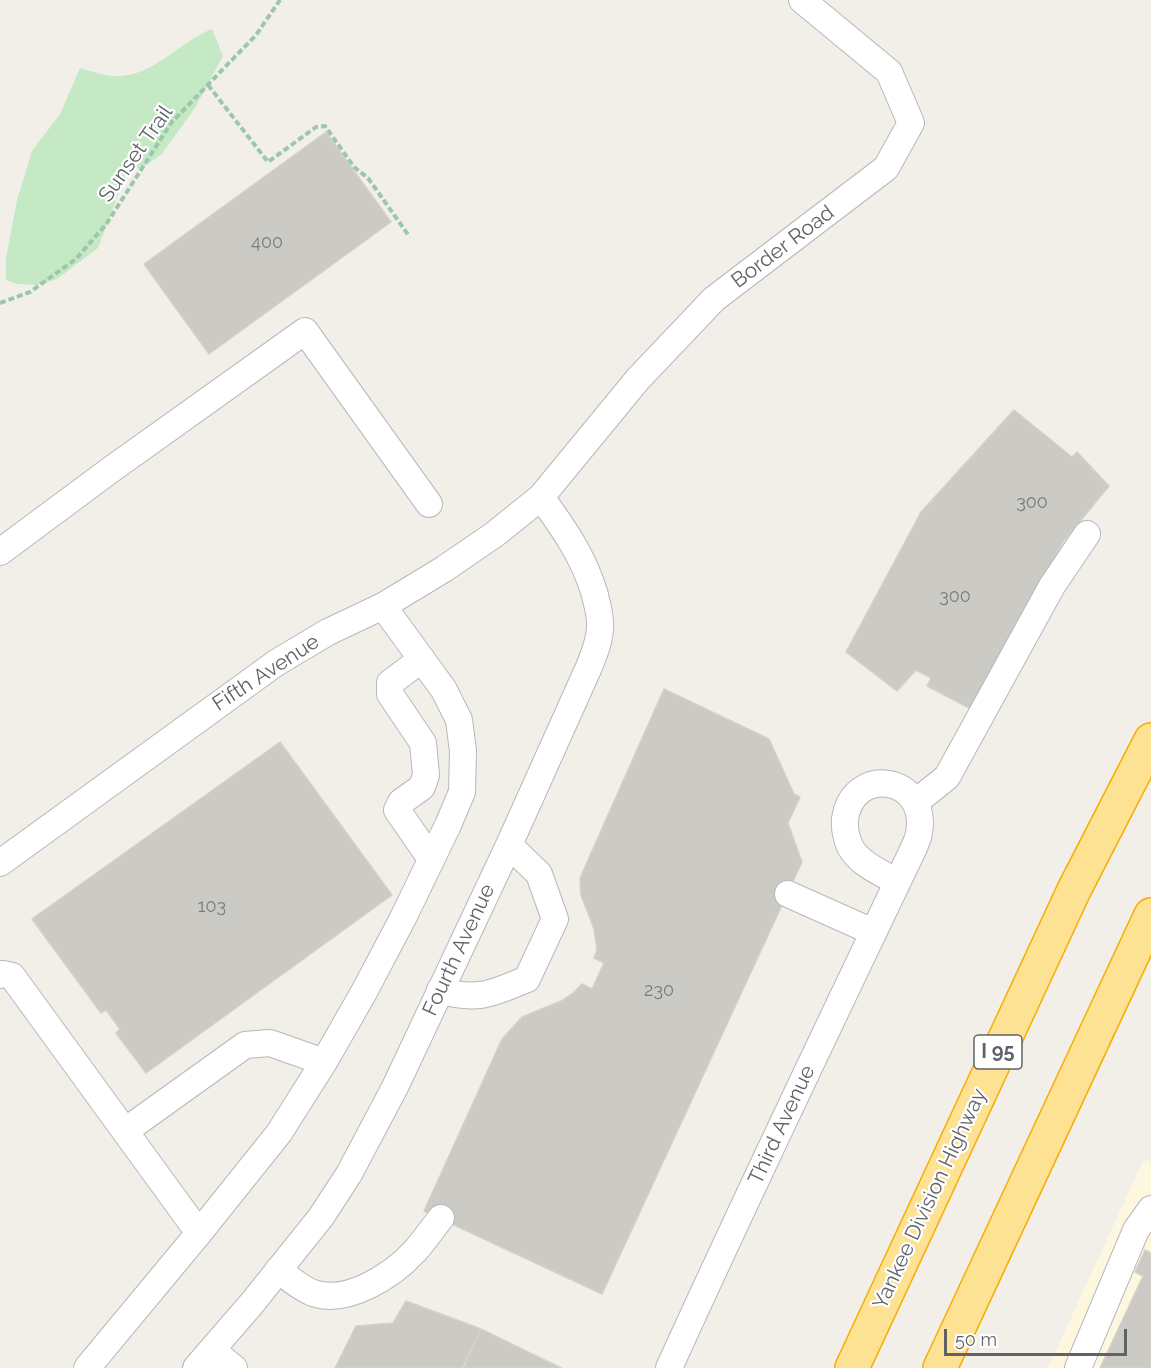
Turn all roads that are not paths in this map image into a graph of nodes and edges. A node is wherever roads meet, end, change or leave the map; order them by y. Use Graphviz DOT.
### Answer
graph roads {
  1 [pos="802,0"];
  2 [pos="542,497"];
  3 [pos="429,504"];
  4 [pos="1087,534"];
  5 [pos="0,552"];
  6 [pos="383,606"];
  7 [pos="422,658"];
  8 [pos="1151,740"];
  9 [pos="916,801"];
  10 [pos="509,845"];
  11 [pos="431,859"];
  12 [pos="0,863"];
  13 [pos="897,882"];
  14 [pos="788,894"];
  15 [pos="1151,915"];
  16 [pos="873,932"];
  17 [pos="0,975"];
  18 [pos="440,990"];
  19 [pos="324,1062"];
  20 [pos="125,1131"];
  21 [pos="1151,1209"];
  22 [pos="441,1218"];
  23 [pos="199,1233"];
  24 [pos="278,1270"];
  25 [pos="204,1359"];
  26 [pos="87,1368"];
  27 [pos="234,1368"];
  28 [pos="669,1368"];
  29 [pos="852,1368"];
  30 [pos="940,1368"];
  31 [pos="1078,1368"];
  1 -- 2 [label="street, Border Road"];
  2 -- 6 [label="street, Fifth Avenue"];
  2 -- 10 [label="street, Fourth Avenue"];
  3 -- 5 [label="street"];
  4 -- 9 [label="street"];
  6 -- 7 [label="street"];
  6 -- 12 [label="street, Fifth Avenue"];
  7 -- 11 [label="street"];
  7 -- 11 [label="street"];
  8 -- 29 [label="highway, Yankee Division Highway / I 95"];
  9 -- 13 [label="street, Third Avenue"];
  9 -- 13 [label="street"];
  10 -- 18 [label="street, Fourth Avenue"];
  10 -- 18 [label="street"];
  11 -- 19 [label="street"];
  13 -- 16 [label="street, Third Avenue"];
  14 -- 16 [label="street"];
  15 -- 30 [label="highway"];
  16 -- 28 [label="street, Third Avenue"];
  17 -- 20 [label="street"];
  18 -- 24 [label="street, Fourth Avenue"];
  19 -- 20 [label="street"];
  19 -- 23 [label="street"];
  20 -- 23 [label="street"];
  21 -- 31 [label="street"];
  22 -- 24 [label="street"];
  23 -- 26 [label="street"];
  24 -- 25 [label="street, Fourth Avenue"];
  25 -- 27 [label="street"];
}
